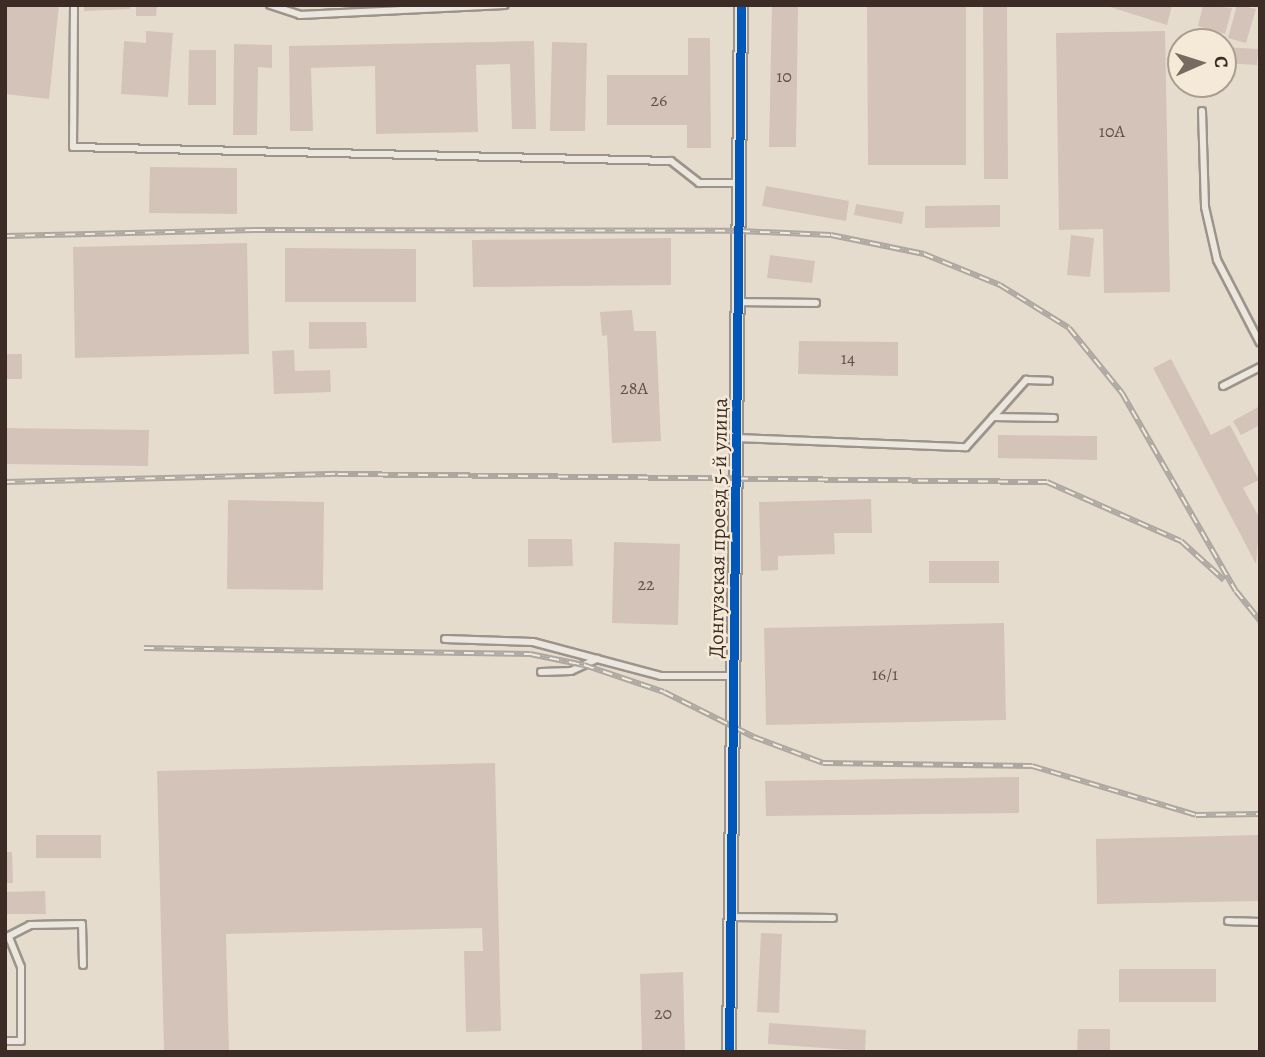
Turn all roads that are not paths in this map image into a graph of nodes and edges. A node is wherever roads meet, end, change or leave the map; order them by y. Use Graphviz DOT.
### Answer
graph roads {
  1 [pos="74,5"];
  2 [pos="270,5"];
  3 [pos="505,5"];
  4 [pos="741,5"];
  5 [pos="1202,111"];
  6 [pos="740,183"];
  7 [pos="739,302"];
  8 [pos="816,303"];
  9 [pos="1260,343"];
  10 [pos="1260,367"];
  11 [pos="1049,381"];
  12 [pos="1223,386"];
  13 [pos="993,417"];
  14 [pos="1054,418"];
  15 [pos="737,438"];
  16 [pos="444,639"];
  17 [pos="597,659"];
  18 [pos="541,672"];
  19 [pos="734,676"];
  20 [pos="731,918"];
  21 [pos="833,918"];
  22 [pos="1228,921"];
  23 [pos="1260,922"];
  24 [pos="7,938"];
  25 [pos="82,965"];
  26 [pos="5,1041"];
  27 [pos="729,1052"];
  1 -- 6 [label="lane"];
  2 -- 3 [label="lane"];
  4 -- 6 [label="street, Донгузская проезд 5-й улица"];
  5 -- 9 [label="lane"];
  6 -- 7 [label="street, Донгузская проезд 5-й улица"];
  7 -- 8 [label="lane"];
  7 -- 15 [label="street, Донгузская проезд 5-й улица"];
  10 -- 12 [label="lane"];
  11 -- 13 [label="lane"];
  13 -- 14 [label="lane"];
  13 -- 15 [label="lane"];
  15 -- 19 [label="street, Донгузская проезд 5-й улица"];
  16 -- 17 [label="lane"];
  17 -- 18 [label="lane"];
  17 -- 19 [label="lane"];
  19 -- 20 [label="street, Донгузская проезд 5-й улица"];
  20 -- 21 [label="lane"];
  20 -- 27 [label="street, Донгузская проезд 5-й улица"];
  22 -- 23 [label="lane"];
  24 -- 25 [label="lane"];
  24 -- 26 [label="lane"];
}
